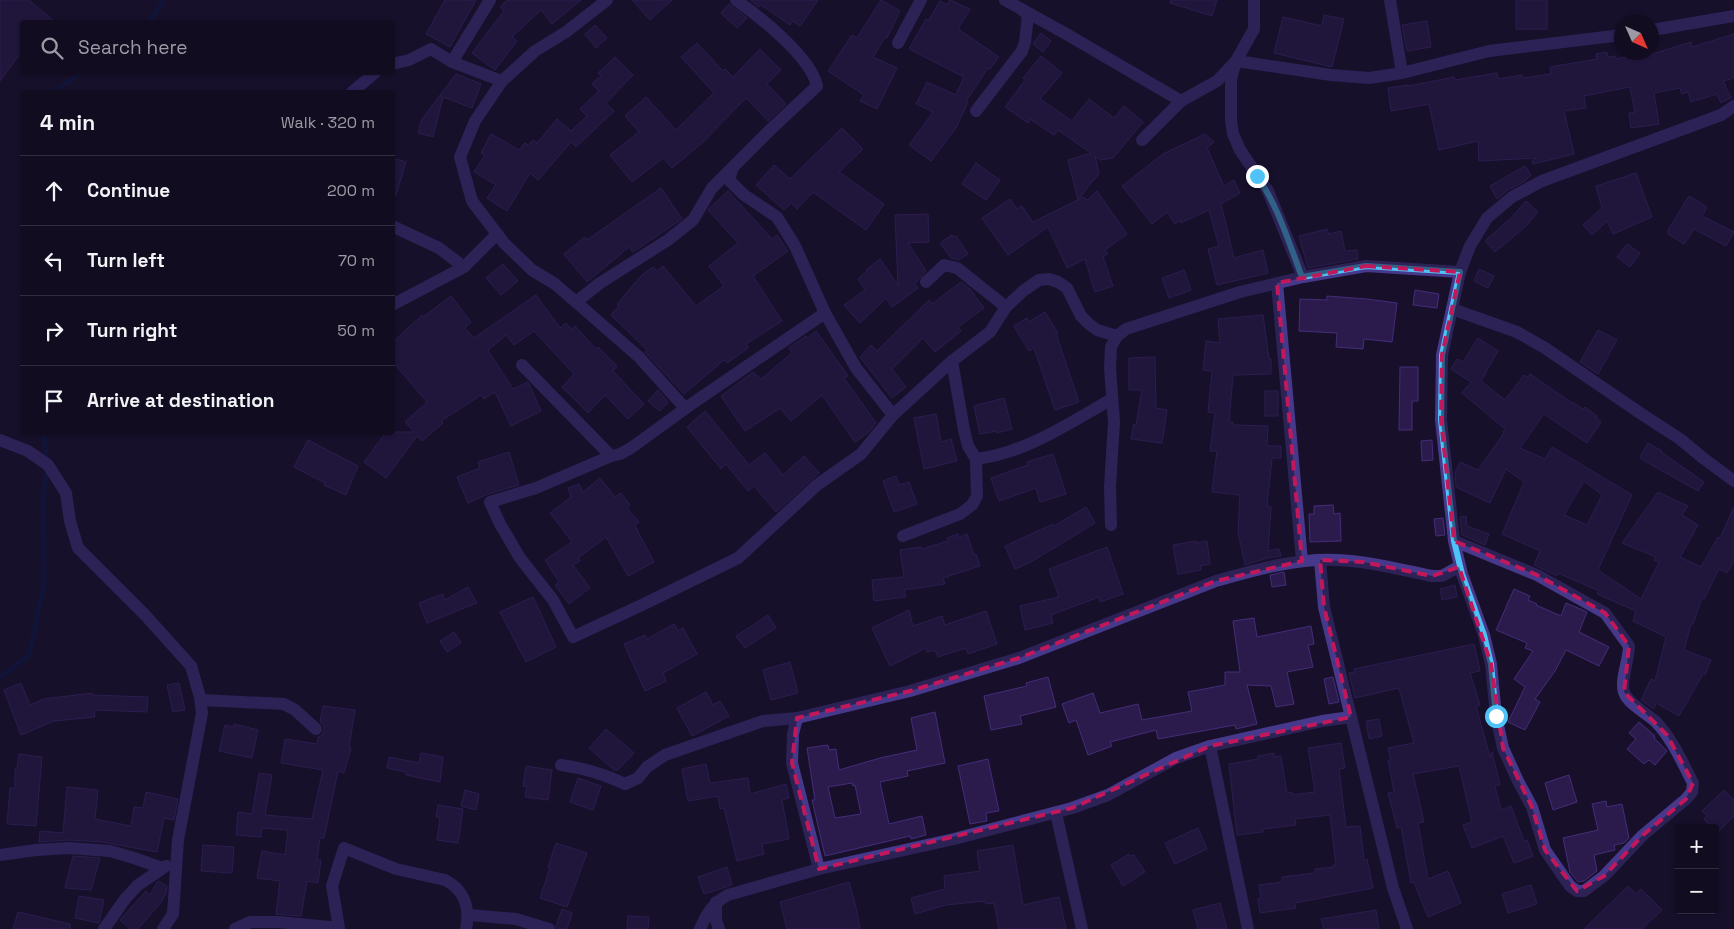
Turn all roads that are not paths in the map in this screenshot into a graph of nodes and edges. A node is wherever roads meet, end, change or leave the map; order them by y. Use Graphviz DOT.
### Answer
graph roads {
  1 [pos="490,0"];
  2 [pos="607,0"];
  3 [pos="736,0"];
  4 [pos="921,0"];
  5 [pos="1005,0"];
  6 [pos="1254,0"];
  7 [pos="1390,0"];
  8 [pos="1021,4"];
  9 [pos="1734,16"];
  10 [pos="1659,29"];
  11 [pos="1614,36"];
  12 [pos="898,43"];
  13 [pos="1236,61"];
  14 [pos="452,62"];
  15 [pos="395,63"];
  16 [pos="1402,73"];
  17 [pos="372,75"];
  18 [pos="502,81"];
  19 [pos="354,90"];
  20 [pos="1181,101"];
  21 [pos="1734,106"];
  22 [pos="976,112"];
  23 [pos="1142,140"];
  24 [pos="734,165"];
  25 [pos="395,227"];
  26 [pos="497,234"];
  27 [pos="464,267"];
  28 [pos="1460,272"];
  29 [pos="1302,277"];
  30 [pos="926,282"];
  31 [pos="1277,283"];
  32 [pos="576,302"];
  33 [pos="395,303"];
  34 [pos="1006,307"];
  35 [pos="1452,309"];
  36 [pos="825,313"];
  37 [pos="1117,336"];
  38 [pos="952,361"];
  39 [pos="522,365"];
  40 [pos="1112,399"];
  41 [pos="685,408"];
  42 [pos="894,415"];
  43 [pos="0,440"];
  44 [pos="611,456"];
  45 [pos="976,459"];
  46 [pos="1734,480"];
  47 [pos="1111,525"];
  48 [pos="903,536"];
  49 [pos="1454,541"];
  50 [pos="1320,560"];
  51 [pos="1302,561"];
  52 [pos="1460,566"];
  53 [pos="200,700"];
  54 [pos="1351,717"];
  55 [pos="797,718"];
  56 [pos="316,729"];
  57 [pos="1210,746"];
  58 [pos="560,765"];
  59 [pos="1056,813"];
  60 [pos="0,855"];
  61 [pos="177,859"];
  62 [pos="162,868"];
  63 [pos="819,869"];
  64 [pos="716,902"];
  65 [pos="468,915"];
  66 [pos="167,928"];
  67 [pos="104,929"];
  68 [pos="235,929"];
  69 [pos="466,929"];
  70 [pos="549,929"];
  71 [pos="700,929"];
  72 [pos="720,929"];
  73 [pos="1082,929"];
  74 [pos="1248,929"];
  75 [pos="1407,929"];
  1 -- 14 [label="street"];
  2 -- 18 [label="street"];
  3 -- 24 [label="street"];
  4 -- 12 [label="street"];
  5 -- 8 [label="street"];
  6 -- 13 [label="street"];
  7 -- 16 [label="street"];
  8 -- 20 [label="street"];
  8 -- 22 [label="street"];
  9 -- 10 [label="street"];
  11 -- 16 [label="street"];
  13 -- 16 [label="street"];
  13 -- 20 [label="street"];
  13 -- 29 [label="street"];
  14 -- 15 [label="street"];
  14 -- 18 [label="street"];
  17 -- 19 [label="street"];
  18 -- 26 [label="street"];
  20 -- 23 [label="street"];
  21 -- 28 [label="street"];
  24 -- 32 [label="street"];
  24 -- 36 [label="street"];
  25 -- 27 [label="street"];
  26 -- 27 [label="street"];
  26 -- 32 [label="street"];
  27 -- 33 [label="street"];
  28 -- 29 [label="street"];
  28 -- 35 [label="street"];
  29 -- 31 [label="street"];
  30 -- 34 [label="street"];
  31 -- 37 [label="street"];
  31 -- 51 [label="street"];
  32 -- 41 [label="street"];
  34 -- 37 [label="street"];
  34 -- 38 [label="street"];
  35 -- 46 [label="street"];
  35 -- 49 [label="street"];
  36 -- 41 [label="street"];
  36 -- 42 [label="street"];
  37 -- 40 [label="street"];
  38 -- 42 [label="street"];
  38 -- 45 [label="street"];
  39 -- 44 [label="street"];
  40 -- 45 [label="street"];
  40 -- 47 [label="street"];
  41 -- 44 [label="street"];
  42 -- 44 [label="street"];
  43 -- 53 [label="street"];
  45 -- 48 [label="street"];
  49 -- 52 [label="street"];
  49 -- 52 [label="street"];
  50 -- 51 [label="street"];
  50 -- 52 [label="street"];
  50 -- 54 [label="street"];
  51 -- 55 [label="street"];
  53 -- 56 [label="street"];
  53 -- 61 [label="street"];
  54 -- 57 [label="street"];
  54 -- 75 [label="street"];
  55 -- 58 [label="street"];
  55 -- 63 [label="street"];
  57 -- 59 [label="street"];
  57 -- 74 [label="street"];
  59 -- 63 [label="street"];
  59 -- 73 [label="street"];
  60 -- 62 [label="street"];
  61 -- 62 [label="street"];
  61 -- 66 [label="street"];
  62 -- 67 [label="street"];
  63 -- 64 [label="street"];
  64 -- 71 [label="street"];
  64 -- 72 [label="street"];
  65 -- 68 [label="street"];
  65 -- 69 [label="street"];
  65 -- 70 [label="street"];
}
